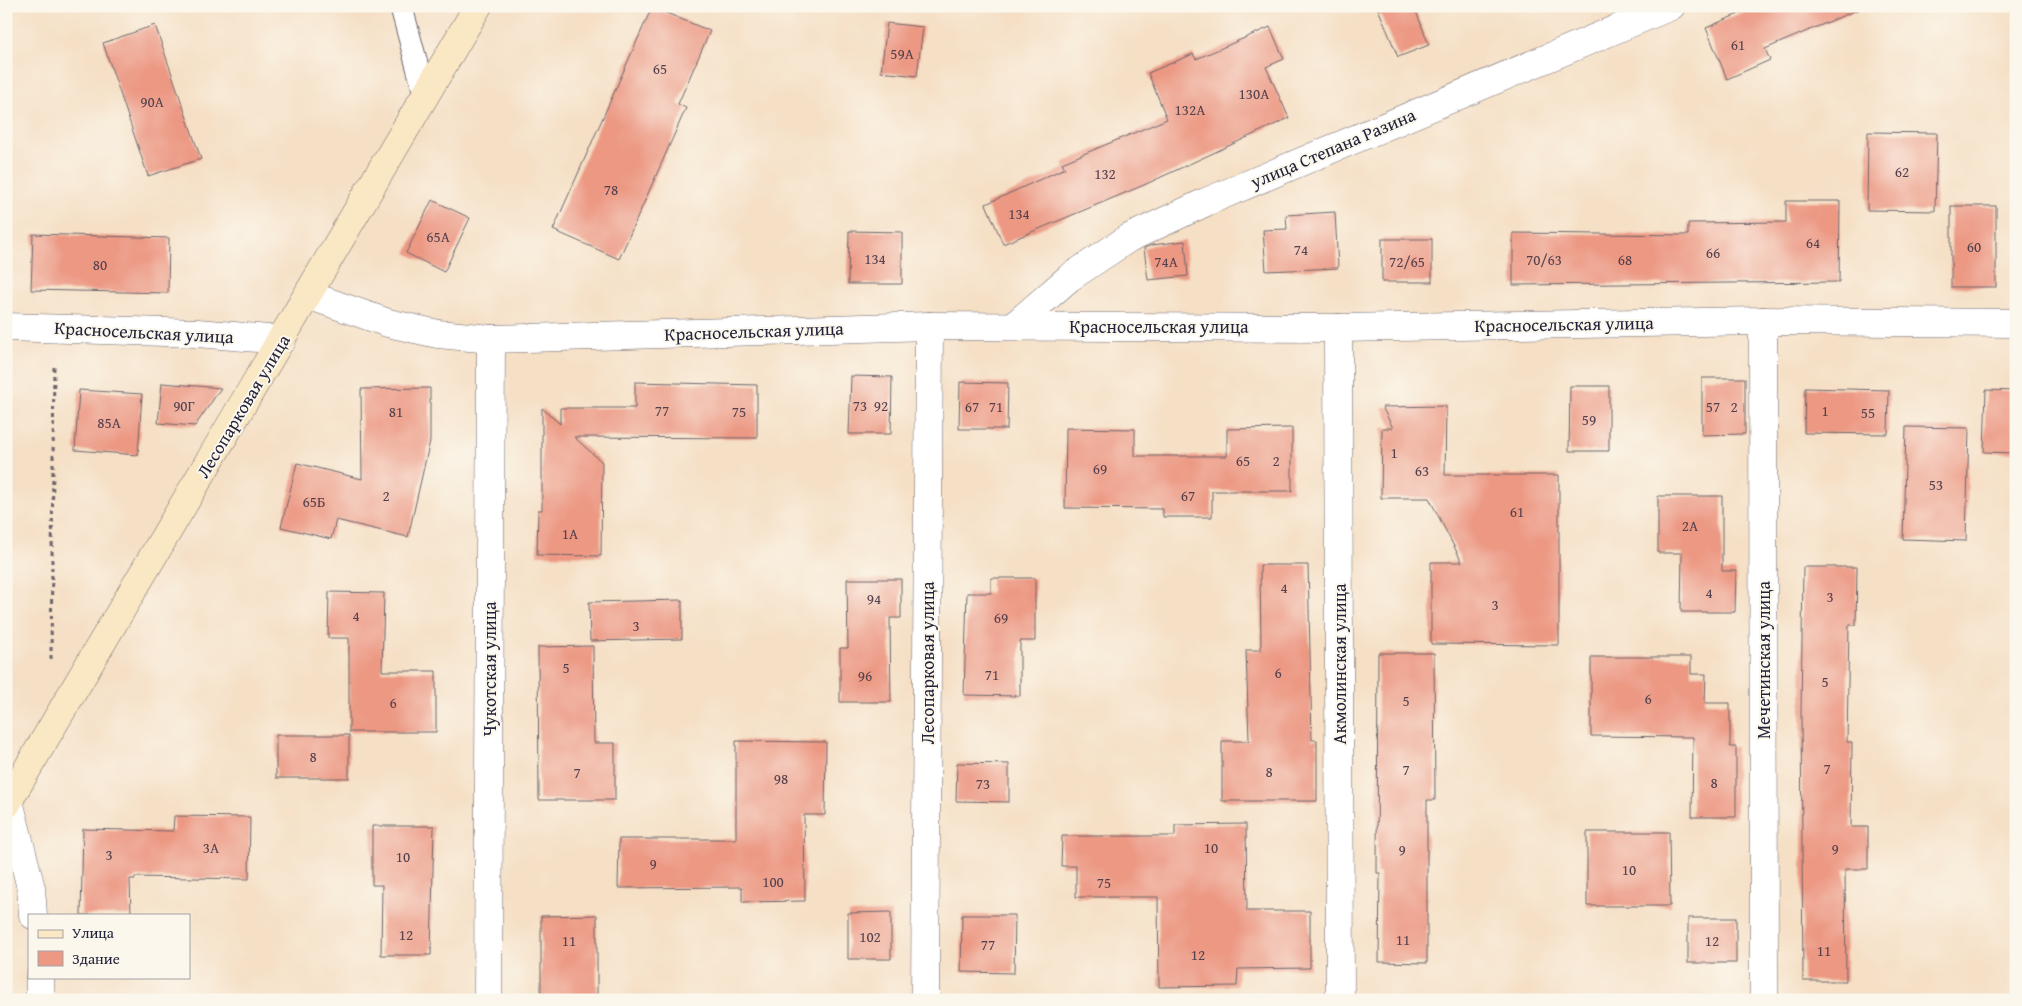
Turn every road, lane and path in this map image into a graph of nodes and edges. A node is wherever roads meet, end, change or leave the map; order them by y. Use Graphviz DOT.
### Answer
graph roads {
  1 [pos="402,6"];
  2 [pos="478,6"];
  3 [pos="1671,6"];
  4 [pos="424,96"];
  5 [pos="308,295"];
  6 [pos="1763,321"];
  7 [pos="2016,323"];
  8 [pos="929,326"];
  9 [pos="1015,326"];
  10 [pos="6,327"];
  11 [pos="54,327"];
  12 [pos="1338,328"];
  13 [pos="491,339"];
  14 [pos="282,340"];
  15 [pos="51,662"];
  16 [pos="8,803"];
  17 [pos="33,914"];
  18 [pos="40,978"];
  19 [pos="40,1000"];
  20 [pos="488,1000"];
  21 [pos="925,1000"];
  22 [pos="1340,1000"];
  23 [pos="1764,1000"];
  1 -- 4 [label="lane"];
  2 -- 4 [label="street, Лесопарковая улица"];
  3 -- 9 [label="street, улица Степана Разина"];
  4 -- 5 [label="street, Лесопарковая улица"];
  5 -- 13 [label="street, Красносельская улица"];
  5 -- 14 [label="street, Лесопарковая улица"];
  6 -- 7 [label="street, Красносельская улица"];
  6 -- 12 [label="street, Красносельская улица"];
  6 -- 23 [label="street, Мечетинская улица"];
  8 -- 9 [label="street, Красносельская улица"];
  8 -- 13 [label="street, Красносельская улица"];
  8 -- 21 [label="street, Лесопарковая улица"];
  9 -- 12 [label="street, Красносельская улица"];
  10 -- 11 [label="street, Красносельская улица"];
  11 -- 14 [label="street, Красносельская улица"];
  11 -- 15 [label="path"];
  12 -- 22 [label="street, Акмолинская улица"];
  13 -- 20 [label="street, Чукотская улица"];
  14 -- 16 [label="street, Лесопарковая улица"];
  16 -- 17 [label="street"];
  18 -- 19 [label="street"];
}
